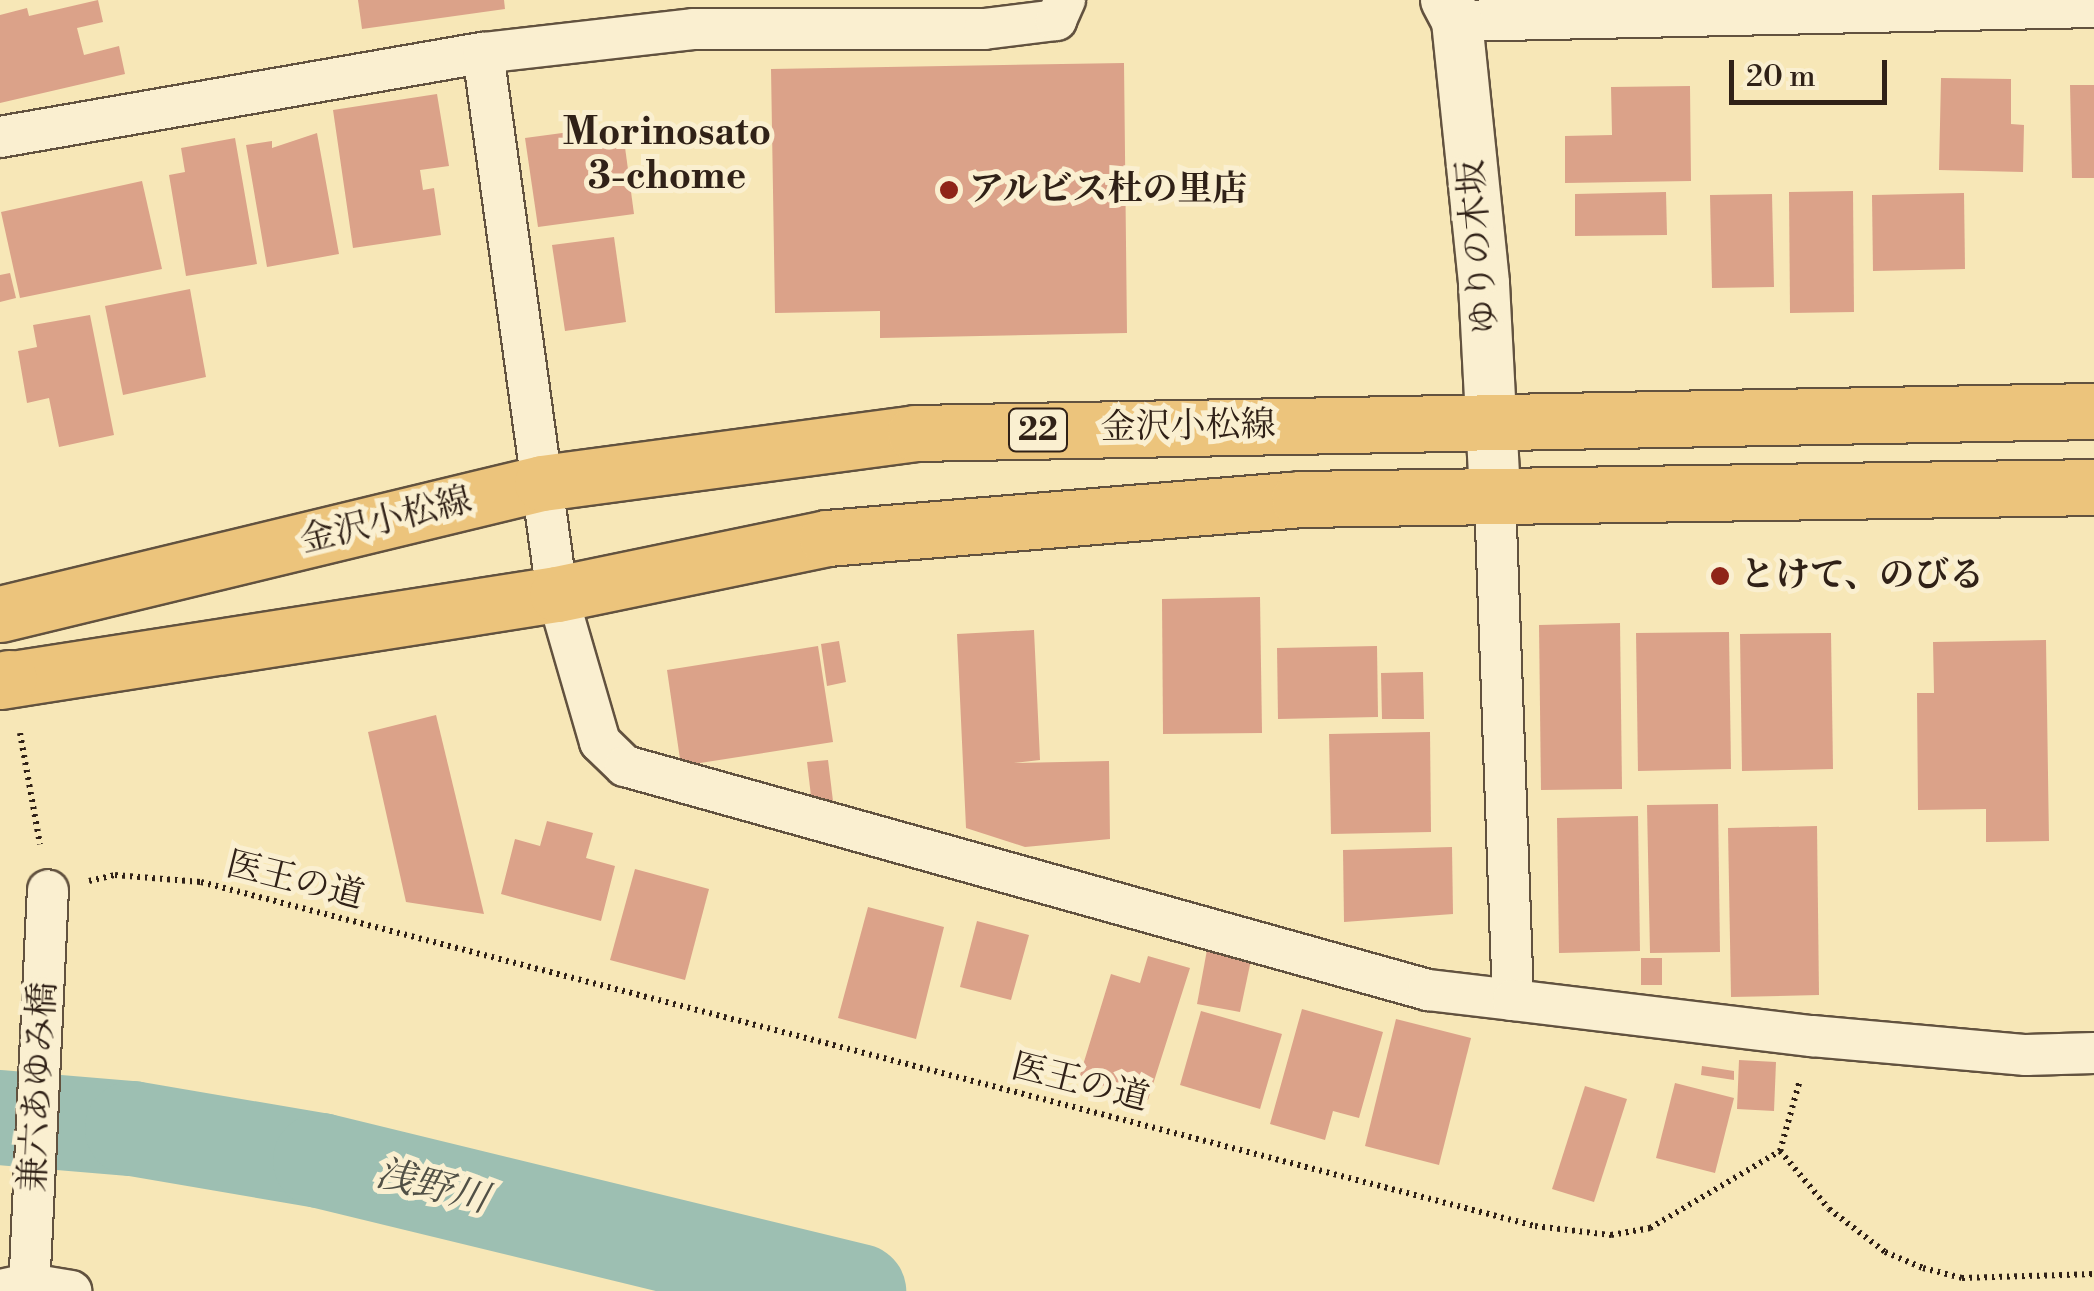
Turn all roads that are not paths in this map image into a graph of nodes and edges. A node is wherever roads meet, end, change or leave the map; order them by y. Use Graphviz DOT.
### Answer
graph roads {
  1 [pos="1066,0"];
  2 [pos="2094,7"];
  3 [pos="1451,10"];
  4 [pos="483,53"];
  5 [pos="0,137"];
  6 [pos="2094,412"];
  7 [pos="1492,420"];
  8 [pos="542,483"];
  9 [pos="2094,487"];
  10 [pos="1496,496"];
  11 [pos="557,594"];
  12 [pos="0,614"];
  13 [pos="3,680"];
  14 [pos="48,890"];
  15 [pos="1513,1000"];
  16 [pos="2094,1053"];
  17 [pos="19,1288"];
  18 [pos="71,1291"];
  1 -- 4 [label="street"];
  2 -- 3 [label="street"];
  3 -- 7 [label="street, ゆりの木坂"];
  4 -- 5 [label="street"];
  4 -- 8 [label="street"];
  6 -- 7 [label="main road, 金沢小松線 / 22"];
  7 -- 8 [label="main road, 金沢小松線 / 22"];
  7 -- 10 [label="street, ゆりの木坂"];
  8 -- 11 [label="street"];
  8 -- 12 [label="main road, 金沢小松線 / 22"];
  9 -- 10 [label="main road"];
  10 -- 11 [label="main road"];
  10 -- 15 [label="street"];
  11 -- 13 [label="main road"];
  11 -- 15 [label="street"];
  14 -- 17 [label="street, 兼六あゆみ橋"];
  15 -- 16 [label="street"];
  17 -- 18 [label="street"];
}
